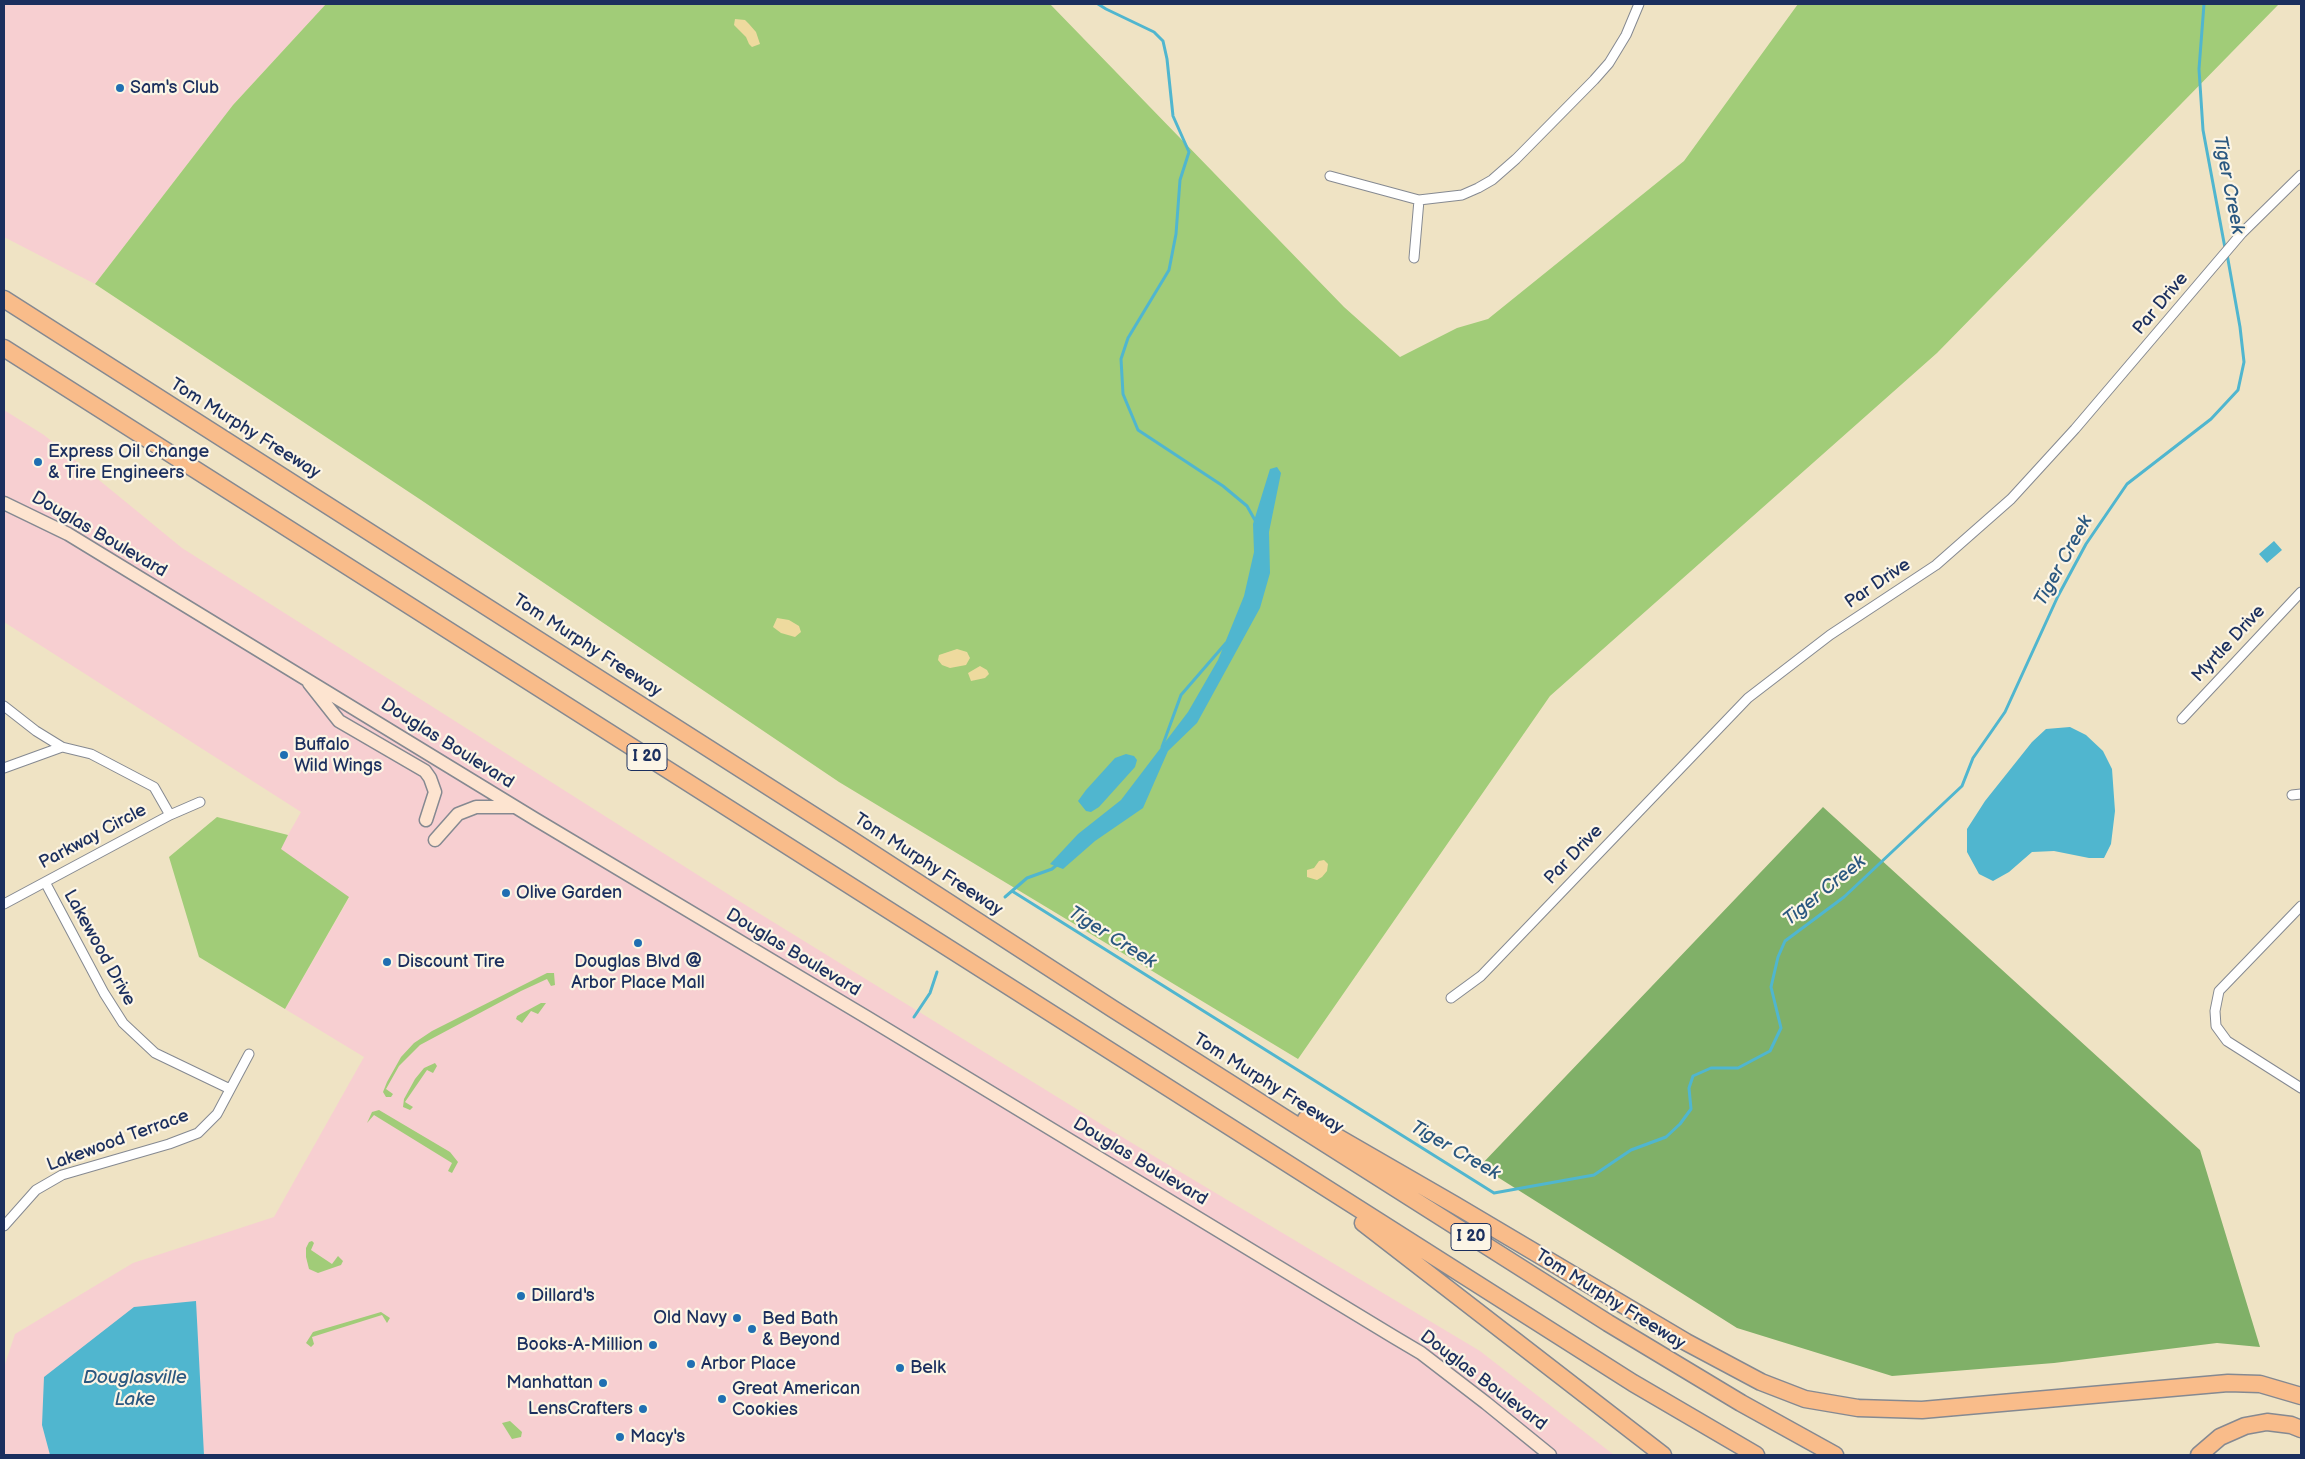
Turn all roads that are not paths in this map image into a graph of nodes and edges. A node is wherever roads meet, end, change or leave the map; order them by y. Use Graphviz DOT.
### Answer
graph roads {
  1 [pos="1639,4"];
  2 [pos="2301,175"];
  3 [pos="1330,176"];
  4 [pos="1419,200"];
  5 [pos="1414,258"];
  6 [pos="4,299"];
  7 [pos="4,348"];
  8 [pos="4,503"];
  9 [pos="2301,592"];
  10 [pos="305,677"];
  11 [pos="4,706"];
  12 [pos="2182,720"];
  13 [pos="62,747"];
  14 [pos="4,768"];
  15 [pos="200,802"];
  16 [pos="515,807"];
  17 [pos="170,814"];
  18 [pos="426,820"];
  19 [pos="435,840"];
  20 [pos="45,882"];
  21 [pos="4,904"];
  22 [pos="2301,906"];
  23 [pos="1451,998"];
  24 [pos="1113,1009"];
  25 [pos="249,1054"];
  26 [pos="2301,1088"];
  27 [pos="230,1089"];
  28 [pos="1291,1166"];
  29 [pos="4,1226"];
  30 [pos="2301,1396"];
  31 [pos="2301,1429"];
  32 [pos="1550,1455"];
  33 [pos="1663,1455"];
  34 [pos="1756,1455"];
  35 [pos="1836,1455"];
  36 [pos="2199,1455"];
  1 -- 4 [label="street"];
  2 -- 23 [label="street, Par Drive"];
  3 -- 4 [label="street"];
  4 -- 5 [label="street"];
  6 -- 24 [label="highway, Tom Murphy Freeway / I 20"];
  7 -- 28 [label="highway, I 20"];
  8 -- 10 [label="main road, Douglas Boulevard"];
  9 -- 12 [label="street, Myrtle Drive"];
  10 -- 16 [label="main road, Douglas Boulevard"];
  10 -- 18 [label="main road"];
  11 -- 13 [label="street"];
  13 -- 14 [label="street"];
  13 -- 17 [label="street"];
  15 -- 17 [label="street, Parkway Circle"];
  16 -- 19 [label="main road"];
  16 -- 32 [label="main road, Douglas Boulevard"];
  17 -- 20 [label="street, Parkway Circle"];
  20 -- 21 [label="street, Parkway Circle"];
  20 -- 27 [label="street, Lakewood Drive"];
  22 -- 26 [label="street"];
  24 -- 30 [label="highway"];
  24 -- 35 [label="highway, Tom Murphy Freeway / I 20"];
  25 -- 27 [label="street, Lakewood Terrace"];
  27 -- 29 [label="street, Lakewood Terrace"];
  28 -- 33 [label="highway"];
  28 -- 34 [label="highway, I 20"];
  31 -- 36 [label="highway"];
}
